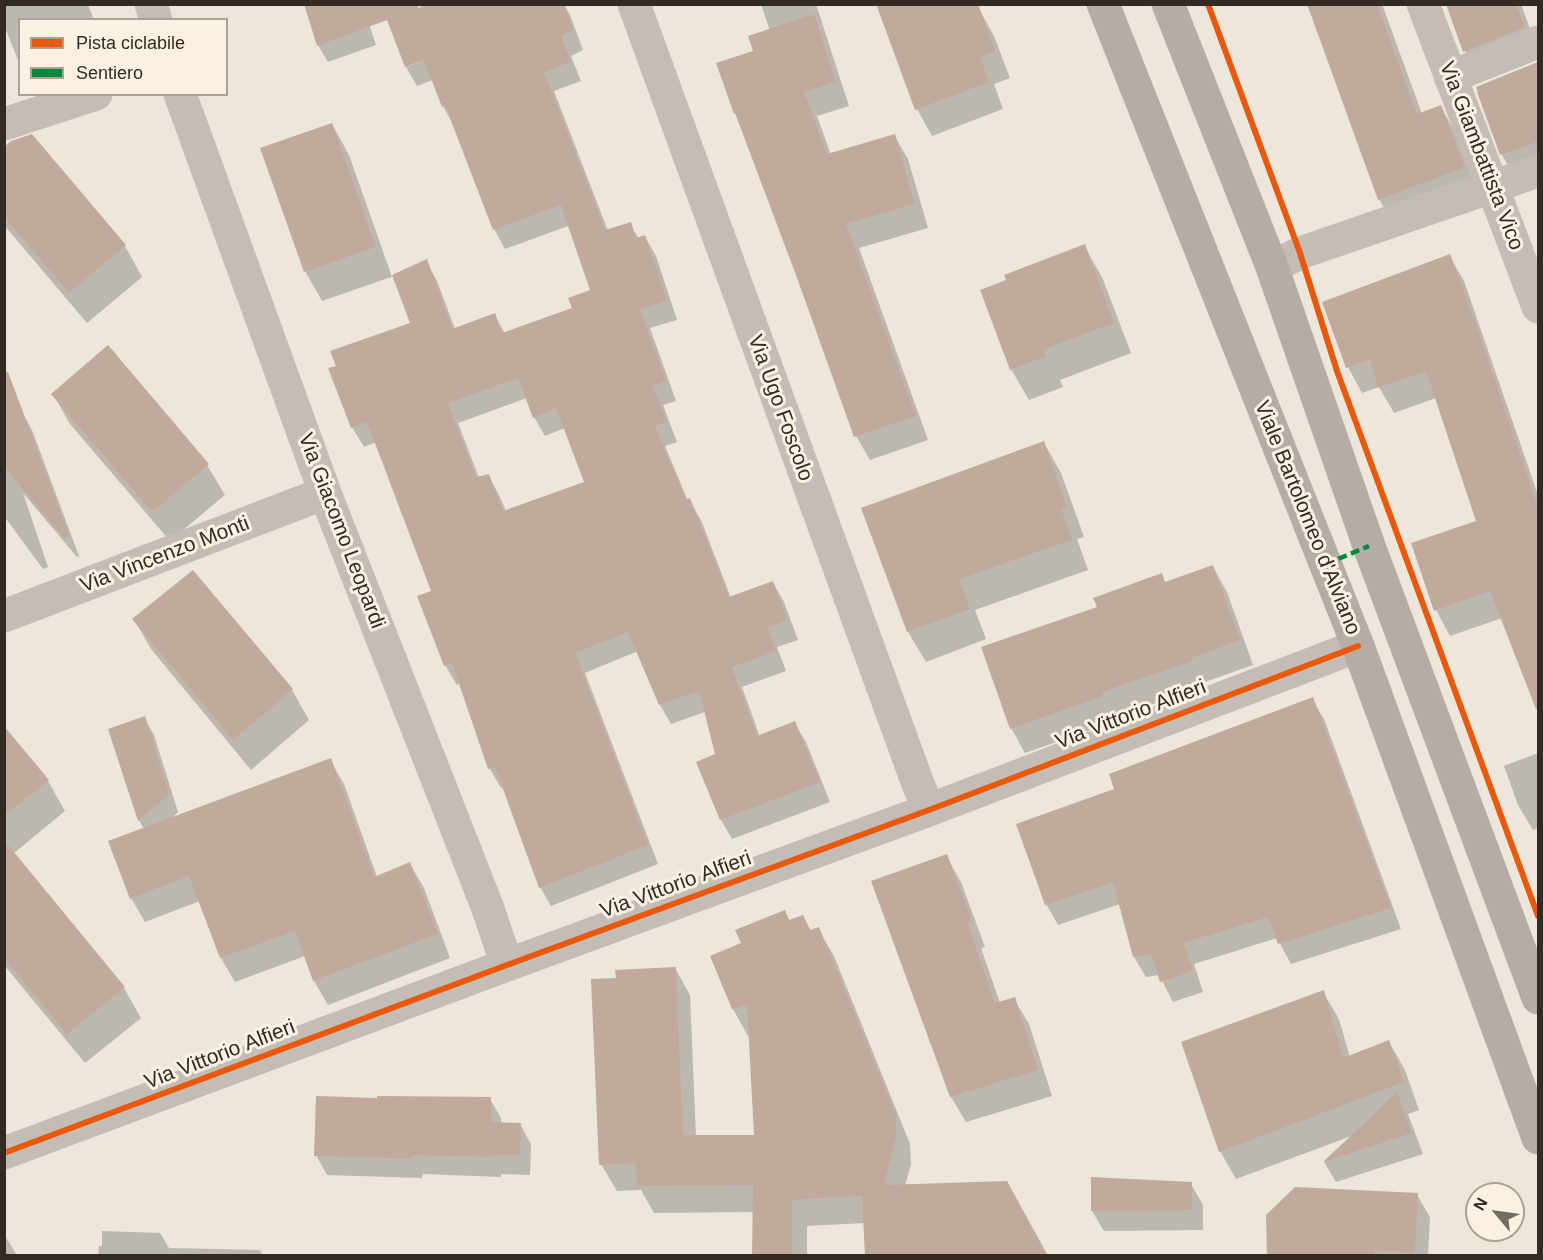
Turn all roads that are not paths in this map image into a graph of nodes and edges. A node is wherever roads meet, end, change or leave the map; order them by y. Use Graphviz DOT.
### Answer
graph roads {
  1 [pos="633,4"];
  2 [pos="1103,4"];
  3 [pos="1168,4"];
  4 [pos="1422,4"];
  5 [pos="1539,42"];
  6 [pos="1450,77"];
  7 [pos="90,96"];
  8 [pos="181,96"];
  9 [pos="4,124"];
  10 [pos="1539,171"];
  11 [pos="1494,188"];
  12 [pos="1272,267"];
  13 [pos="1539,308"];
  14 [pos="325,494"];
  15 [pos="4,616"];
  16 [pos="1358,646"];
  17 [pos="929,810"];
  18 [pos="507,965"];
  19 [pos="1539,998"];
  20 [pos="1539,1138"];
  21 [pos="4,1153"];
  1 -- 17 [label="street, Via Ugo Foscolo"];
  2 -- 16 [label="main road, Viale Bartolomeo d'Alviano"];
  3 -- 12 [label="main road"];
  4 -- 6 [label="street, Via Giambattista Vico"];
  5 -- 6 [label="street"];
  6 -- 11 [label="street, Via Giambattista Vico"];
  7 -- 9 [label="street"];
  8 -- 14 [label="street, Via Giacomo Leopardi"];
  10 -- 11 [label="street"];
  11 -- 12 [label="street"];
  11 -- 13 [label="street, Via Giambattista Vico"];
  12 -- 19 [label="main road"];
  14 -- 15 [label="street, Via Vincenzo Monti"];
  14 -- 18 [label="street, Via Giacomo Leopardi"];
  16 -- 17 [label="street, Via Vittorio Alfieri"];
  16 -- 20 [label="main road, Viale Bartolomeo d'Alviano"];
  17 -- 18 [label="street, Via Vittorio Alfieri"];
  18 -- 21 [label="street, Via Vittorio Alfieri"];
}
